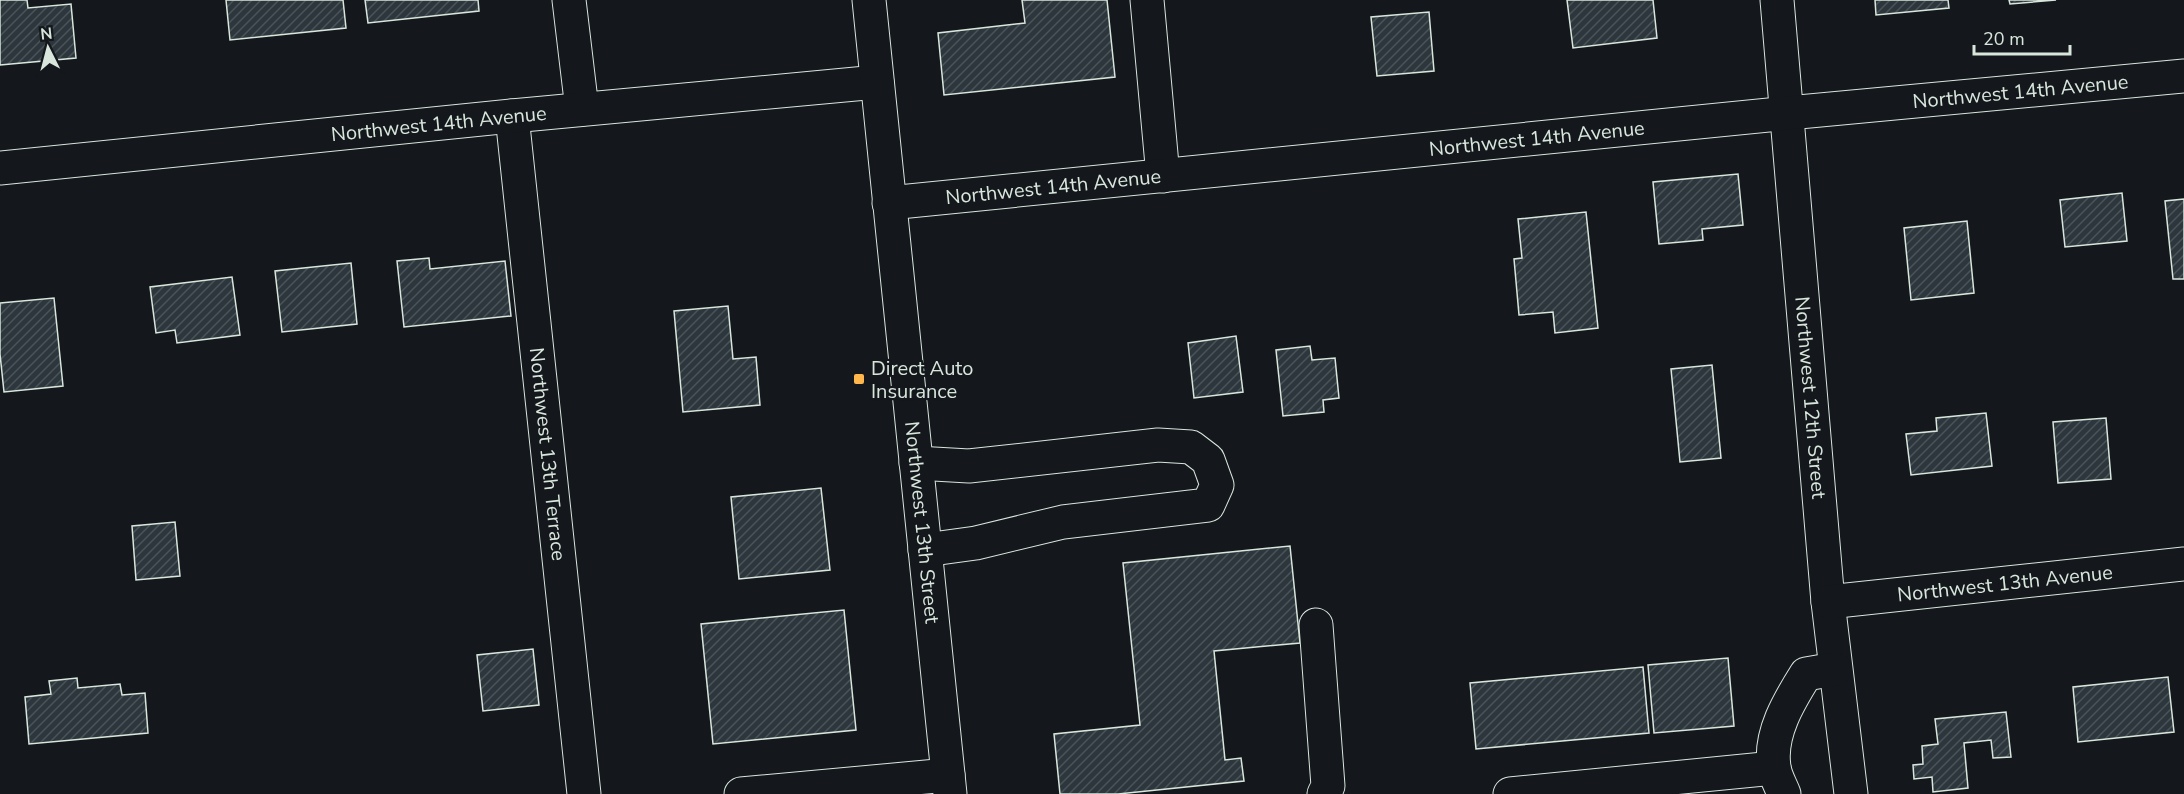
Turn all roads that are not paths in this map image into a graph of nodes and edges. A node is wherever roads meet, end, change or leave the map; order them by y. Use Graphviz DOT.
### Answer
graph roads {
  1 [pos="569,0"];
  2 [pos="868,0"];
  3 [pos="1147,0"];
  4 [pos="1777,0"];
  5 [pos="2184,76"];
  6 [pos="877,82"];
  7 [pos="582,109"];
  8 [pos="1788,113"];
  9 [pos="512,116"];
  10 [pos="0,168"];
  11 [pos="1163,176"];
  12 [pos="889,203"];
  13 [pos="916,463"];
  14 [pos="925,550"];
  15 [pos="2184,564"];
  16 [pos="1828,602"];
  17 [pos="1316,625"];
  18 [pos="1835,669"];
  19 [pos="1779,781"];
  20 [pos="949,785"];
  21 [pos="584,794"];
  22 [pos="741,794"];
  23 [pos="1323,794"];
  24 [pos="1510,794"];
  25 [pos="1851,794"];
  1 -- 7 [label="street"];
  2 -- 6 [label="street, Northwest 13th Street"];
  3 -- 11 [label="street"];
  4 -- 8 [label="street, Northwest 12th Street"];
  5 -- 8 [label="street, Northwest 14th Avenue"];
  6 -- 7 [label="street, Northwest 14th Avenue"];
  6 -- 12 [label="street, Northwest 13th Street"];
  7 -- 9 [label="street, Northwest 14th Avenue"];
  8 -- 11 [label="street, Northwest 14th Avenue"];
  8 -- 16 [label="street, Northwest 12th Street"];
  9 -- 10 [label="street, Northwest 14th Avenue"];
  9 -- 21 [label="street, Northwest 13th Terrace"];
  11 -- 12 [label="street, Northwest 14th Avenue"];
  12 -- 13 [label="street, Northwest 13th Street"];
  13 -- 14 [label="street, Northwest 13th Street"];
  13 -- 14 [label="street"];
  14 -- 20 [label="street, Northwest 13th Street"];
  15 -- 16 [label="street, Northwest 13th Avenue"];
  16 -- 18 [label="street, Northwest 12th Street"];
  17 -- 23 [label="street"];
  18 -- 19 [label="street"];
  18 -- 25 [label="street, Northwest 12th Street"];
  19 -- 24 [label="street"];
  20 -- 22 [label="street"];
}
